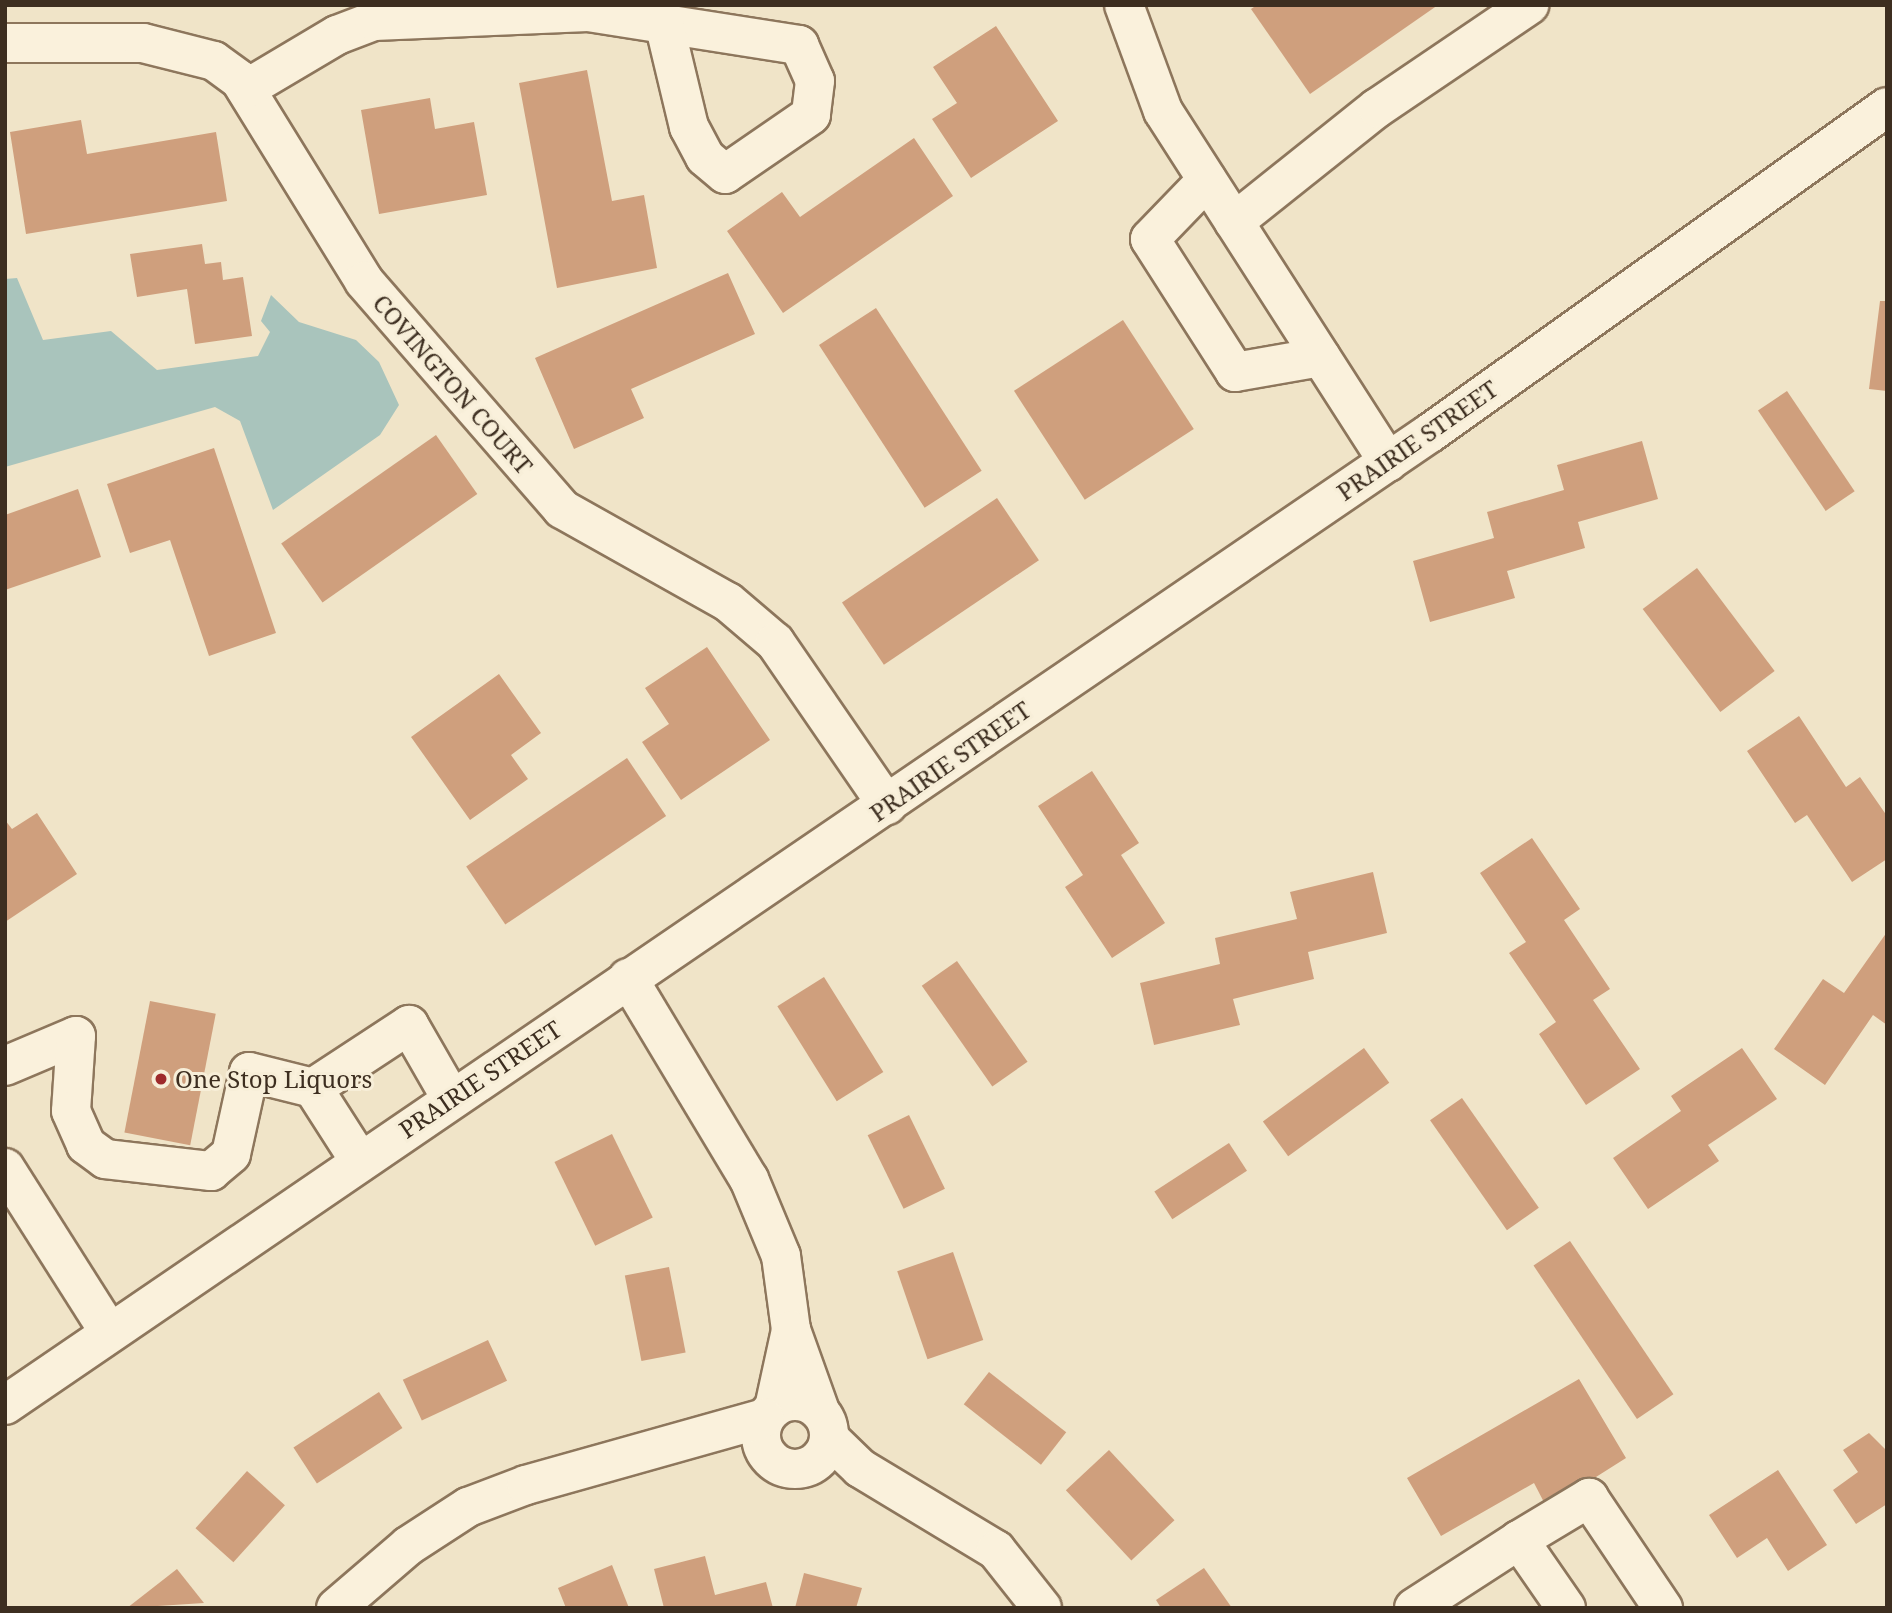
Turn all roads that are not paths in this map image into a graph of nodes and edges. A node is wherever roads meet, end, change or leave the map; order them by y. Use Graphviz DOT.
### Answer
graph roads {
  1 [pos="1124,5"];
  2 [pos="1529,5"];
  3 [pos="665,27"];
  4 [pos="5,43"];
  5 [pos="246,89"];
  6 [pos="1887,107"];
  7 [pos="1207,180"];
  8 [pos="1234,222"];
  9 [pos="1321,357"];
  10 [pos="1388,461"];
  11 [pos="887,805"];
  12 [pos="628,978"];
  13 [pos="5,1066"];
  14 [pos="313,1088"];
  15 [pos="451,1098"];
  16 [pos="359,1160"];
  17 [pos="5,1168"];
  18 [pos="108,1330"];
  19 [pos="792,1330"];
  20 [pos="5,1405"];
  21 [pos="769,1413"];
  22 [pos="825,1425"];
  23 [pos="676,1445"];
  24 [pos="788,1466"];
  25 [pos="915,1496"];
  26 [pos="1519,1540"];
  27 [pos="335,1608"];
  28 [pos="1042,1608"];
  29 [pos="1414,1608"];
  30 [pos="1566,1608"];
  31 [pos="1663,1608"];
  1 -- 7 [label="street"];
  2 -- 8 [label="street"];
  3 -- 5 [label="street"];
  4 -- 5 [label="street, COVINGTON COURT"];
  5 -- 11 [label="street, COVINGTON COURT"];
  6 -- 10 [label="street, PRAIRIE STREET"];
  7 -- 8 [label="street"];
  7 -- 9 [label="street"];
  8 -- 9 [label="street"];
  9 -- 10 [label="street"];
  10 -- 11 [label="street, PRAIRIE STREET"];
  11 -- 12 [label="street, PRAIRIE STREET"];
  12 -- 15 [label="street, PRAIRIE STREET"];
  12 -- 19 [label="street"];
  13 -- 14 [label="street"];
  14 -- 15 [label="street"];
  14 -- 16 [label="street"];
  15 -- 16 [label="street, PRAIRIE STREET"];
  16 -- 18 [label="street, PRAIRIE STREET"];
  17 -- 18 [label="street"];
  18 -- 20 [label="street, PRAIRIE STREET"];
  19 -- 21 [label="street"];
  19 -- 22 [label="street"];
  21 -- 22 [label="street"];
  21 -- 23 [label="street"];
  21 -- 24 [label="street"];
  22 -- 24 [label="street"];
  22 -- 25 [label="street"];
  23 -- 24 [label="street"];
  23 -- 27 [label="street"];
  24 -- 25 [label="street"];
  25 -- 28 [label="street"];
  26 -- 29 [label="street"];
  26 -- 30 [label="street"];
  26 -- 31 [label="street"];
}
